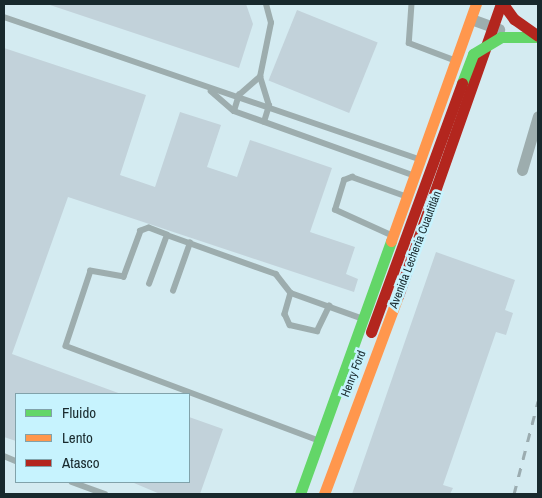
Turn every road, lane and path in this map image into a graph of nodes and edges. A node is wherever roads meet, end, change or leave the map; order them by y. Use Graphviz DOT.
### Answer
graph roads {
  1 [pos="266,4"];
  2 [pos="411,4"];
  3 [pos="476,4"];
  4 [pos="502,4"];
  5 [pos="4,17"];
  6 [pos="471,19"];
  7 [pos="538,25"];
  8 [pos="494,27"];
  9 [pos="537,39"];
  10 [pos="456,61"];
  11 [pos="260,77"];
  12 [pos="209,90"];
  13 [pos="240,95"];
  14 [pos="269,106"];
  15 [pos="234,111"];
  16 [pos="538,116"];
  17 [pos="264,122"];
  18 [pos="420,160"];
  19 [pos="522,170"];
  20 [pos="415,175"];
  21 [pos="407,197"];
  22 [pos="167,235"];
  23 [pos="392,236"];
  24 [pos="190,243"];
  25 [pos="149,284"];
  26 [pos="173,291"];
  27 [pos="291,293"];
  28 [pos="328,306"];
  29 [pos="363,318"];
  30 [pos="319,441"];
  31 [pos="75,483"];
  32 [pos="105,494"];
  33 [pos="300,494"];
  34 [pos="324,494"];
  1 -- 11 [label="lane"];
  2 -- 10 [label="lane"];
  3 -- 6 [label="main road, Avenida Lecheria Cuautitlán"];
  4 -- 8 [label="main road, Avenida Lecheria Cuautitlán"];
  4 -- 9 [label="main road, bridge"];
  5 -- 12 [label="lane"];
  6 -- 8 [label="street"];
  6 -- 10 [label="main road, Avenida Lecheria Cuautitlán"];
  7 -- 9 [label="street"];
  8 -- 9 [label="street"];
  8 -- 34 [label="main road, Avenida Lecheria Cuautitlán"];
  9 -- 30 [label="main road, Henry Ford, bridge"];
  10 -- 18 [label="main road, Avenida Lecheria Cuautitlán"];
  11 -- 13 [label="lane"];
  11 -- 14 [label="lane"];
  12 -- 13 [label="lane"];
  12 -- 15 [label="lane"];
  13 -- 14 [label="lane"];
  13 -- 15 [label="lane"];
  14 -- 17 [label="lane"];
  14 -- 18 [label="lane"];
  15 -- 17 [label="lane"];
  16 -- 19 [label="street"];
  17 -- 20 [label="lane"];
  18 -- 20 [label="main road, Avenida Lecheria Cuautitlán"];
  20 -- 21 [label="main road, Avenida Lecheria Cuautitlán"];
  21 -- 23 [label="main road, Avenida Lecheria Cuautitlán"];
  21 -- 23 [label="lane"];
  22 -- 24 [label="lane"];
  22 -- 25 [label="lane"];
  22 -- 30 [label="lane"];
  23 -- 29 [label="main road, Avenida Lecheria Cuautitlán"];
  24 -- 26 [label="lane"];
  24 -- 27 [label="lane"];
  27 -- 28 [label="lane"];
  27 -- 28 [label="lane"];
  28 -- 29 [label="lane"];
  29 -- 30 [label="main road, Avenida Lecheria Cuautitlán"];
  30 -- 33 [label="main road, Avenida Lecheria Cuautitlán"];
  31 -- 32 [label="lane"];
}
